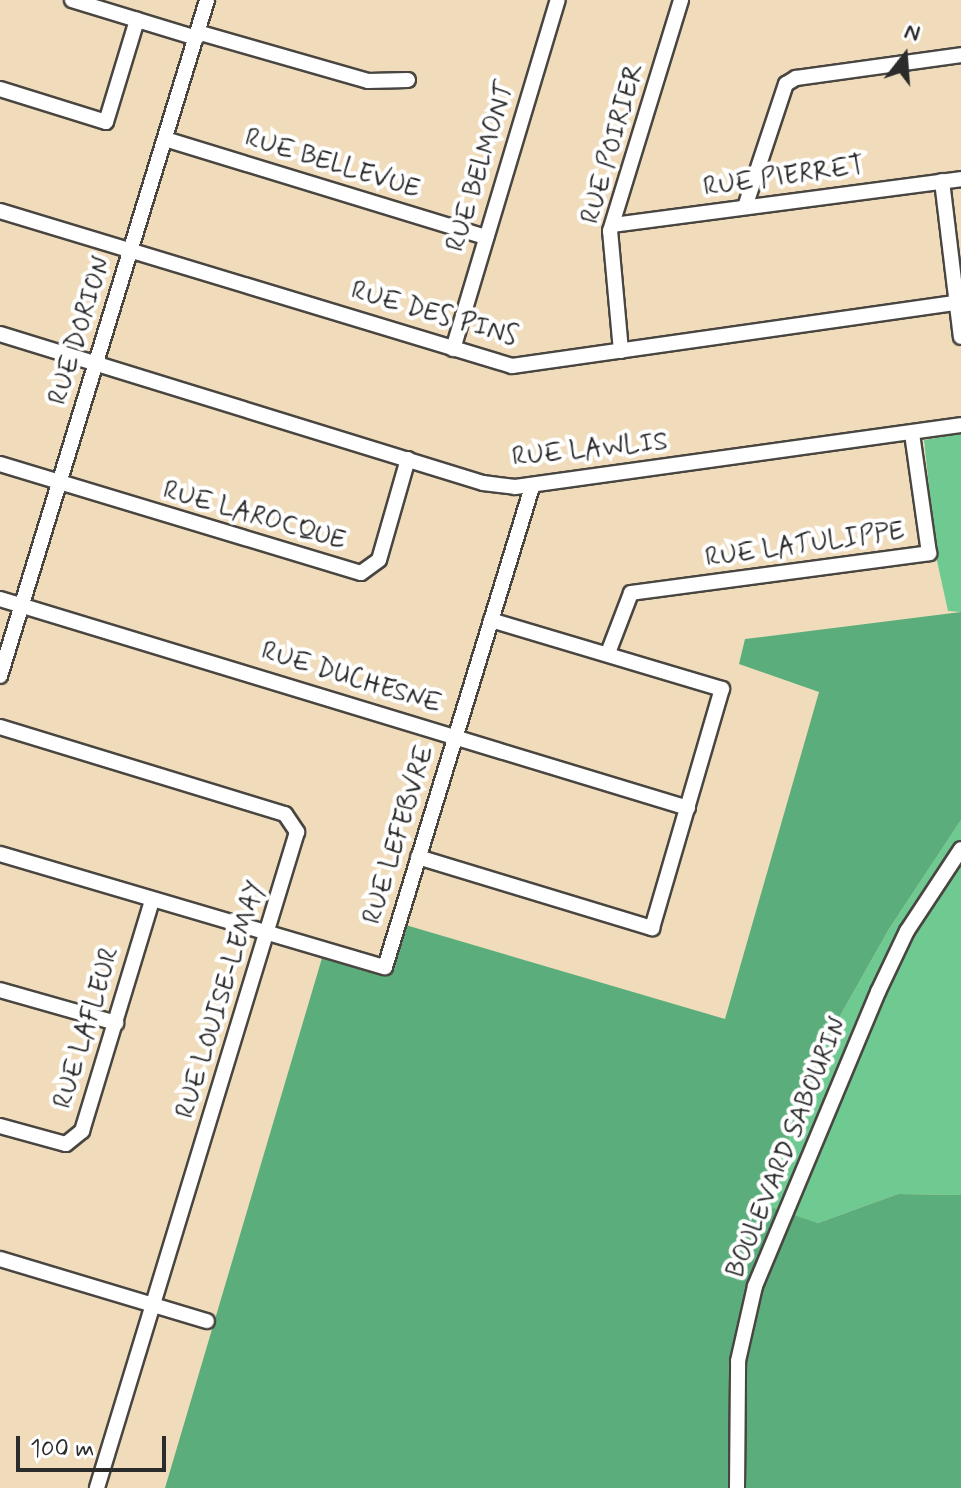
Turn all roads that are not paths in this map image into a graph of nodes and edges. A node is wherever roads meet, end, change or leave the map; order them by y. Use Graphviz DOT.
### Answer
graph roads {
  1 [pos="207,0"];
  2 [pos="558,0"];
  3 [pos="681,0"];
  4 [pos="81,1"];
  5 [pos="137,20"];
  6 [pos="196,35"];
  7 [pos="961,55"];
  8 [pos="408,80"];
  9 [pos="0,89"];
  10 [pos="165,139"];
  11 [pos="961,179"];
  12 [pos="942,181"];
  13 [pos="745,207"];
  14 [pos="0,211"];
  15 [pos="613,225"];
  16 [pos="486,237"];
  17 [pos="131,250"];
  18 [pos="959,302"];
  19 [pos="0,334"];
  20 [pos="961,337"];
  21 [pos="453,349"];
  22 [pos="621,351"];
  23 [pos="96,362"];
  24 [pos="961,425"];
  25 [pos="912,433"];
  26 [pos="408,459"];
  27 [pos="0,464"];
  28 [pos="59,484"];
  29 [pos="532,487"];
  30 [pos="0,599"];
  31 [pos="22,606"];
  32 [pos="491,620"];
  33 [pos="608,653"];
  34 [pos="0,676"];
  35 [pos="0,727"];
  36 [pos="455,736"];
  37 [pos="688,808"];
  38 [pos="961,849"];
  39 [pos="0,854"];
  40 [pos="418,857"];
  41 [pos="152,900"];
  42 [pos="268,935"];
  43 [pos="0,990"];
  44 [pos="116,1023"];
  45 [pos="0,1126"];
  46 [pos="0,1259"];
  47 [pos="151,1306"];
  48 [pos="207,1321"];
  49 [pos="97,1488"];
  50 [pos="737,1488"];
  1 -- 6 [label="street, RUE DORION"];
  2 -- 16 [label="street, RUE BELMONT"];
  3 -- 15 [label="street, RUE POIRIER"];
  4 -- 5 [label="street"];
  5 -- 6 [label="street"];
  5 -- 9 [label="street"];
  6 -- 8 [label="street"];
  6 -- 10 [label="street, RUE DORION"];
  7 -- 13 [label="street"];
  10 -- 16 [label="street, RUE BELLEVUE"];
  10 -- 17 [label="street, RUE DORION"];
  11 -- 12 [label="street, RUE PIERRET"];
  12 -- 13 [label="street, RUE PIERRET"];
  12 -- 18 [label="street"];
  13 -- 15 [label="street, RUE PIERRET"];
  14 -- 17 [label="street, RUE DES PINS"];
  15 -- 22 [label="street, RUE POIRIER"];
  16 -- 21 [label="street, RUE BELMONT"];
  17 -- 21 [label="street, RUE DES PINS"];
  17 -- 23 [label="street, RUE DORION"];
  18 -- 20 [label="street"];
  18 -- 22 [label="street, RUE DES PINS"];
  19 -- 23 [label="street, RUE LAWLIS"];
  21 -- 22 [label="street, RUE DES PINS"];
  23 -- 26 [label="street, RUE LAWLIS"];
  23 -- 28 [label="street, RUE DORION"];
  24 -- 25 [label="street, RUE LAWLIS"];
  25 -- 29 [label="street, RUE LAWLIS"];
  25 -- 33 [label="street, RUE LATULIPPE"];
  26 -- 28 [label="street, RUE LAROCQUE"];
  26 -- 29 [label="street, RUE LAWLIS"];
  27 -- 28 [label="street"];
  28 -- 31 [label="street, RUE DORION"];
  29 -- 32 [label="street, RUE LEFEBVRE"];
  30 -- 31 [label="street, RUE DUCHESNE"];
  31 -- 34 [label="street, RUE DORION"];
  31 -- 36 [label="street, RUE DUCHESNE"];
  32 -- 33 [label="street"];
  32 -- 36 [label="street, RUE LEFEBVRE"];
  33 -- 37 [label="street"];
  35 -- 42 [label="street, RUE LOUISE-LEMAY"];
  36 -- 37 [label="street, RUE DUCHESNE"];
  36 -- 40 [label="street, RUE LEFEBVRE"];
  37 -- 40 [label="street"];
  38 -- 50 [label="street, BOULEVARD SABOURIN"];
  39 -- 41 [label="street"];
  40 -- 42 [label="street, RUE LEFEBVRE"];
  41 -- 42 [label="street"];
  41 -- 44 [label="street, RUE LAFLEUR"];
  42 -- 47 [label="street, RUE LOUISE-LEMAY"];
  43 -- 44 [label="street"];
  44 -- 45 [label="street, RUE LAFLEUR"];
  46 -- 47 [label="street"];
  47 -- 48 [label="street"];
  47 -- 49 [label="street, RUE LOUISE-LEMAY"];
}
